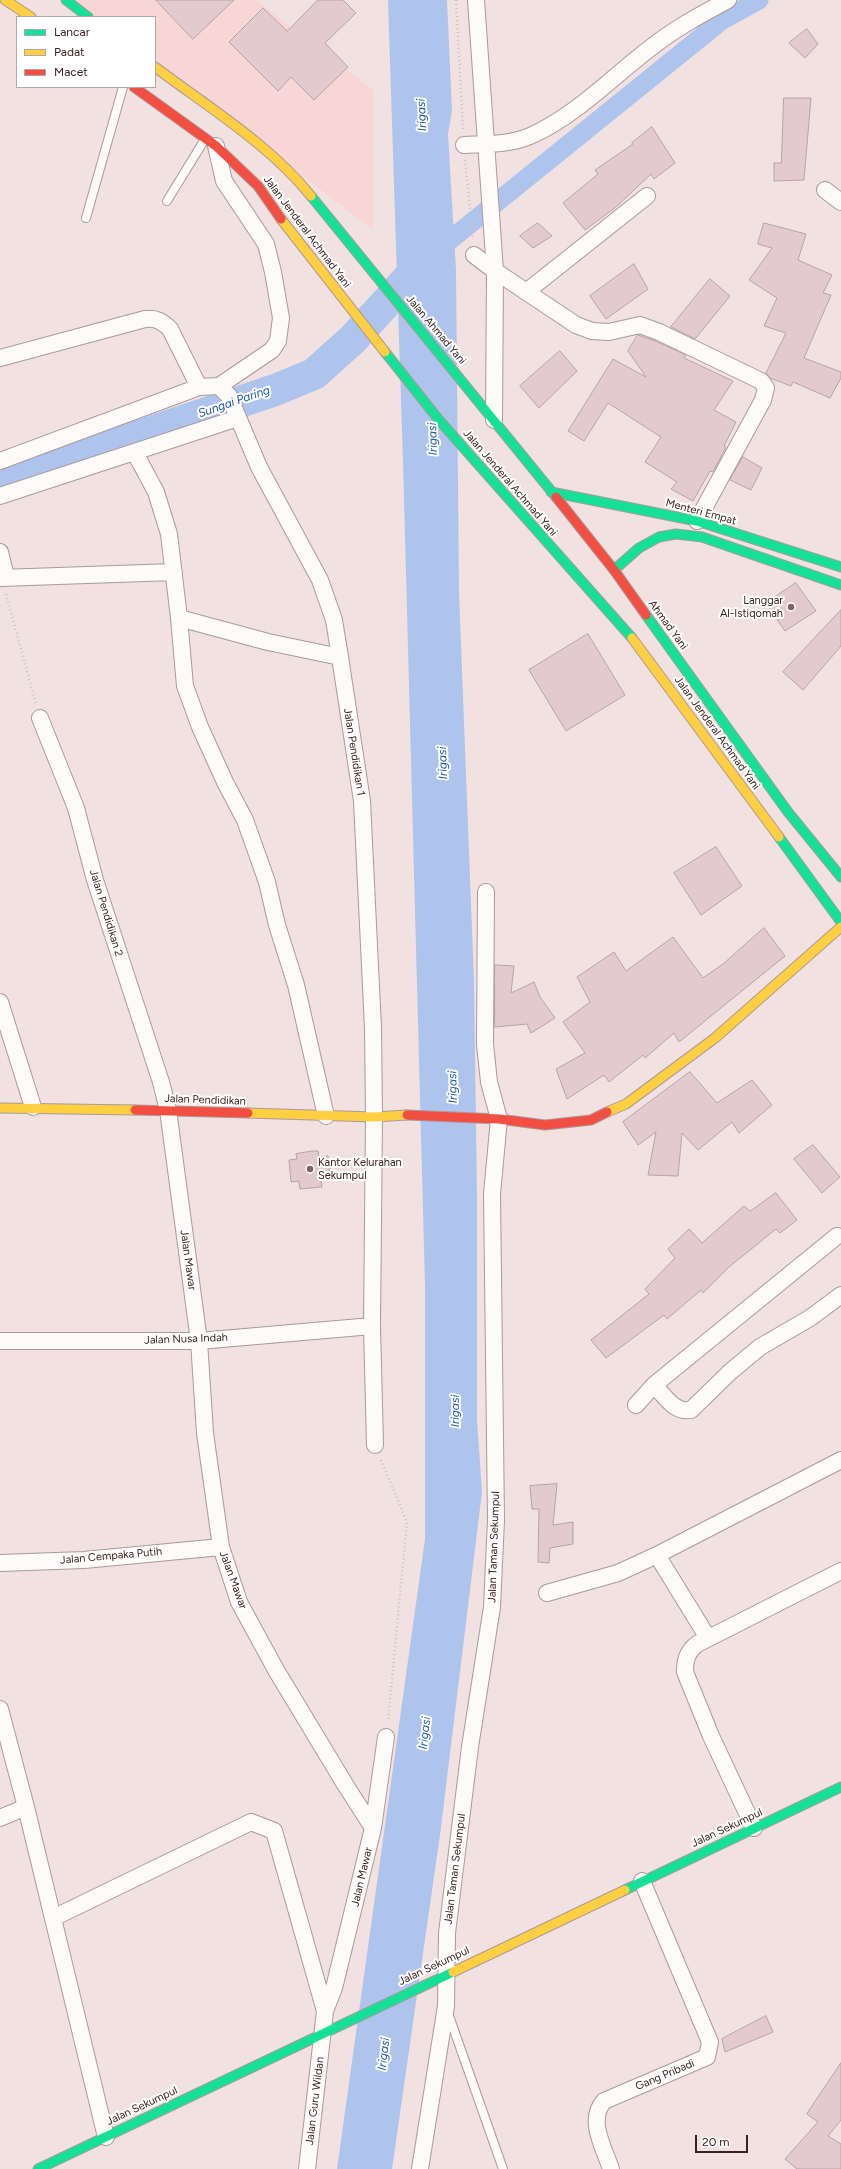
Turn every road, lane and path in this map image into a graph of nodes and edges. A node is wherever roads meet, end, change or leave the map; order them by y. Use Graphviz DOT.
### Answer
graph roads {
  1 [pos="6,0"];
  2 [pos="66,0"];
  3 [pos="476,0"];
  4 [pos="728,0"];
  5 [pos="30,16"];
  6 [pos="87,16"];
  7 [pos="156,68"];
  8 [pos="123,88"];
  9 [pos="135,88"];
  10 [pos="211,142"];
  11 [pos="486,144"];
  12 [pos="464,145"];
  13 [pos="825,190"];
  14 [pos="647,196"];
  15 [pos="167,201"];
  16 [pos="841,202"];
  17 [pos="86,218"];
  18 [pos="474,255"];
  19 [pos="495,271"];
  20 [pos="381,284"];
  21 [pos="526,292"];
  22 [pos="0,358"];
  23 [pos="199,387"];
  24 [pos="471,392"];
  25 [pos="230,402"];
  26 [pos="494,420"];
  27 [pos="134,453"];
  28 [pos="0,462"];
  29 [pos="552,492"];
  30 [pos="0,496"];
  31 [pos="697,521"];
  32 [pos="772,545"];
  33 [pos="0,552"];
  34 [pos="769,561"];
  35 [pos="841,567"];
  36 [pos="614,570"];
  37 [pos="174,572"];
  38 [pos="3,577"];
  39 [pos="841,585"];
  40 [pos="179,618"];
  41 [pos="340,657"];
  42 [pos="40,718"];
  43 [pos="713,727"];
  44 [pos="741,767"];
  45 [pos="841,877"];
  46 [pos="486,892"];
  47 [pos="841,922"];
  48 [pos="841,927"];
  49 [pos="0,1002"];
  50 [pos="33,1107"];
  51 [pos="0,1108"];
  52 [pos="168,1110"];
  53 [pos="326,1116"];
  54 [pos="374,1117"];
  55 [pos="499,1119"];
  56 [pos="837,1236"];
  57 [pos="841,1294"];
  58 [pos="372,1326"];
  59 [pos="0,1341"];
  60 [pos="199,1341"];
  61 [pos="654,1385"];
  62 [pos="636,1405"];
  63 [pos="375,1445"];
  64 [pos="841,1460"];
  65 [pos="221,1547"];
  66 [pos="657,1555"];
  67 [pos="0,1563"];
  68 [pos="841,1571"];
  69 [pos="547,1592"];
  70 [pos="708,1638"];
  71 [pos="0,1709"];
  72 [pos="386,1737"];
  73 [pos="841,1787"];
  74 [pos="26,1807"];
  75 [pos="0,1818"];
  76 [pos="373,1828"];
  77 [pos="754,1828"];
  78 [pos="642,1881"];
  79 [pos="53,1918"];
  80 [pos="448,1973"];
  81 [pos="446,2006"];
  82 [pos="325,2011"];
  83 [pos="323,2034"];
  84 [pos="106,2136"];
  85 [pos="38,2169"];
  86 [pos="307,2169"];
  87 [pos="420,2169"];
  88 [pos="503,2169"];
  89 [pos="611,2169"];
  1 -- 5 [label="main road"];
  2 -- 6 [label="main road"];
  3 -- 11 [label="street"];
  4 -- 11 [label="street"];
  7 -- 20 [label="main road, Jalan Jenderal Achmad Yani"];
  8 -- 17 [label="lane"];
  9 -- 10 [label="main road, Jalan Jenderal Achmad Yani"];
  10 -- 15 [label="lane"];
  10 -- 25 [label="street"];
  10 -- 43 [label="main road, Jalan Jenderal Achmad Yani"];
  11 -- 12 [label="street"];
  11 -- 19 [label="street"];
  13 -- 16 [label="street"];
  14 -- 21 [label="street"];
  18 -- 19 [label="street"];
  19 -- 21 [label="street"];
  19 -- 26 [label="street"];
  20 -- 24 [label="main road, Jalan Ahmad Yani"];
  21 -- 31 [label="street"];
  22 -- 23 [label="street"];
  23 -- 25 [label="street"];
  23 -- 28 [label="street"];
  24 -- 26 [label="main road, Ahmad Yani"];
  25 -- 27 [label="street"];
  25 -- 41 [label="street, Jalan Pendidikan 1"];
  26 -- 29 [label="main road, Ahmad Yani"];
  27 -- 30 [label="street"];
  27 -- 37 [label="street"];
  29 -- 31 [label="main road, Menteri Empat"];
  29 -- 36 [label="main road, Ahmad Yani"];
  31 -- 32 [label="main road, Menteri Empat"];
  32 -- 34 [label="main road"];
  32 -- 35 [label="main road, Menteri Empat"];
  33 -- 38 [label="street"];
  34 -- 36 [label="main road"];
  34 -- 39 [label="main road"];
  36 -- 43 [label="main road, Ahmad Yani"];
  37 -- 38 [label="street"];
  37 -- 40 [label="street"];
  38 -- 42 [label="path"];
  40 -- 41 [label="street"];
  40 -- 53 [label="street"];
  41 -- 54 [label="street, Jalan Pendidikan 1"];
  42 -- 52 [label="street, Jalan Pendidikan 2"];
  43 -- 44 [label="main road, Ahmad Yani"];
  43 -- 44 [label="main road, Jalan Jenderal Achmad Yani"];
  44 -- 45 [label="main road, Ahmad Yani"];
  44 -- 47 [label="main road, Jalan Jenderal Achmad Yani"];
  46 -- 55 [label="street"];
  48 -- 55 [label="main road, Jalan Pendidikan"];
  49 -- 50 [label="street"];
  50 -- 51 [label="main road, Jalan Pendidikan"];
  50 -- 52 [label="main road, Jalan Pendidikan"];
  52 -- 53 [label="main road, Jalan Pendidikan"];
  52 -- 60 [label="street, Jalan Mawar"];
  53 -- 54 [label="main road, Jalan Pendidikan"];
  54 -- 55 [label="main road, Jalan Pendidikan"];
  54 -- 58 [label="street, Jalan Pendidikan 1"];
  55 -- 80 [label="street, Jalan Taman Sekumpul"];
  56 -- 61 [label="street"];
  57 -- 61 [label="street"];
  58 -- 60 [label="street, Jalan Nusa Indah"];
  58 -- 63 [label="street, Jalan Pendidikan 1"];
  59 -- 60 [label="street, Jalan Nusa Indah"];
  60 -- 65 [label="street, Jalan Mawar"];
  61 -- 62 [label="street"];
  63 -- 72 [label="path"];
  64 -- 66 [label="street"];
  65 -- 67 [label="street, Jalan Cempaka Putih"];
  65 -- 76 [label="street, Jalan Mawar"];
  66 -- 69 [label="street"];
  66 -- 70 [label="street"];
  68 -- 70 [label="street"];
  70 -- 77 [label="street"];
  71 -- 74 [label="street"];
  72 -- 76 [label="street"];
  73 -- 77 [label="main road, Jalan Sekumpul"];
  74 -- 75 [label="street"];
  74 -- 79 [label="street"];
  76 -- 82 [label="street, Jalan Mawar"];
  77 -- 78 [label="main road, Jalan Sekumpul"];
  78 -- 80 [label="main road, Jalan Sekumpul"];
  78 -- 89 [label="street, Gang Pribadi"];
  79 -- 82 [label="street"];
  79 -- 84 [label="street"];
  80 -- 81 [label="street, Jalan Taman Sekumpul"];
  80 -- 83 [label="main road, Jalan Sekumpul"];
  81 -- 87 [label="street, Jalan Taman Sekumpul"];
  81 -- 88 [label="lane"];
  82 -- 83 [label="street, Jalan Guru Wildan"];
  83 -- 84 [label="main road, Jalan Sekumpul"];
  83 -- 86 [label="street, Jalan Guru Wildan"];
  84 -- 85 [label="main road, Jalan Sekumpul"];
}
